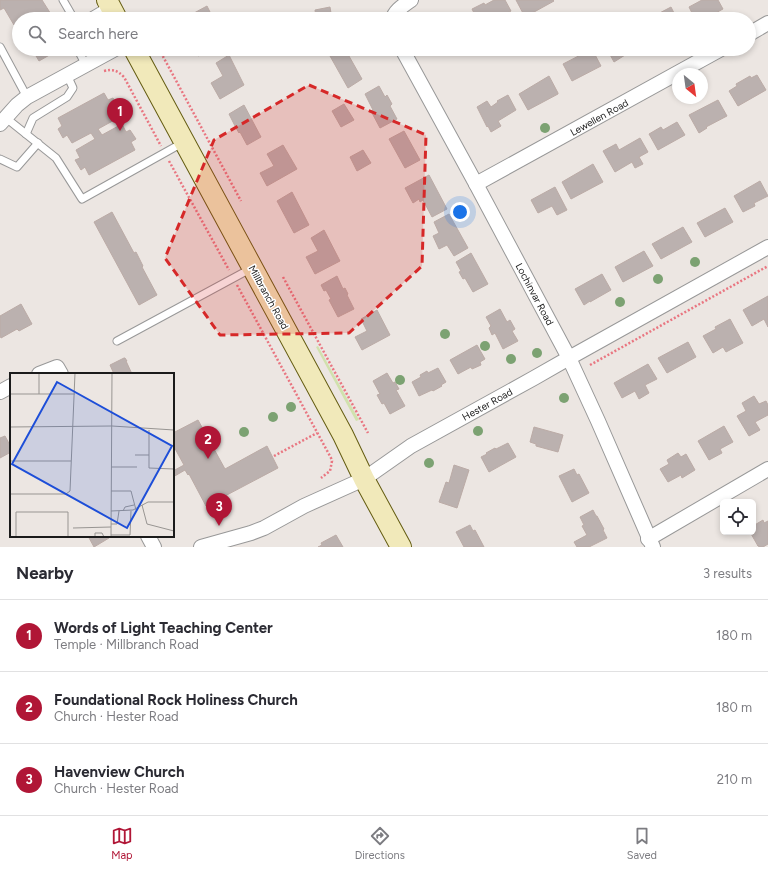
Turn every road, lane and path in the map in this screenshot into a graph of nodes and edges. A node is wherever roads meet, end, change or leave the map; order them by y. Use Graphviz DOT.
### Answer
graph roads {
  1 [pos="63,0"];
  2 [pos="410,0"];
  3 [pos="112,8"];
  4 [pos="70,12"];
  5 [pos="103,12"];
  6 [pos="397,12"];
  7 [pos="768,23"];
  8 [pos="756,30"];
  9 [pos="0,47"];
  10 [pos="81,56"];
  11 [pos="102,56"];
  12 [pos="138,56"];
  13 [pos="163,56"];
  14 [pos="406,56"];
  15 [pos="708,56"];
  16 [pos="86,65"];
  17 [pos="98,74"];
  18 [pos="67,75"];
  19 [pos="28,97"];
  20 [pos="3,121"];
  21 [pos="26,134"];
  22 [pos="184,142"];
  23 [pos="38,143"];
  24 [pos="165,152"];
  25 [pos="0,159"];
  26 [pos="476,184"];
  27 [pos="241,201"];
  28 [pos="768,247"];
  29 [pos="768,266"];
  30 [pos="252,268"];
  31 [pos="283,277"];
  32 [pos="234,278"];
  33 [pos="117,341"];
  34 [pos="569,358"];
  35 [pos="590,365"];
  36 [pos="59,371"];
  37 [pos="46,373"];
  38 [pos="10,387"];
  39 [pos="0,392"];
  40 [pos="317,433"];
  41 [pos="368,433"];
  42 [pos="274,456"];
  43 [pos="768,469"];
  44 [pos="321,478"];
  45 [pos="364,479"];
  46 [pos="149,537"];
  47 [pos="651,543"];
  48 [pos="154,547"];
  49 [pos="201,547"];
  50 [pos="401,547"];
  1 -- 4 [label="lane"];
  2 -- 6 [label="street"];
  3 -- 5 [label="lane"];
  7 -- 8 [label="street"];
  9 -- 19 [label="lane"];
  10 -- 16 [label="lane"];
  11 -- 16 [label="street"];
  12 -- 22 [label="main road, Millbranch Road"];
  13 -- 27 [label="path"];
  14 -- 26 [label="street, Lochinvar Road"];
  15 -- 26 [label="street, Lewellen Road"];
  16 -- 18 [label="street"];
  17 -- 24 [label="path"];
  18 -- 19 [label="street"];
  18 -- 21 [label="lane"];
  19 -- 20 [label="street"];
  20 -- 21 [label="lane"];
  21 -- 23 [label="lane"];
  22 -- 24 [label="lane"];
  22 -- 30 [label="main road, Millbranch Road"];
  23 -- 24 [label="lane"];
  23 -- 25 [label="lane"];
  24 -- 32 [label="path"];
  26 -- 34 [label="street, Lochinvar Road"];
  28 -- 34 [label="street, Hester Road"];
  29 -- 35 [label="path"];
  30 -- 32 [label="lane"];
  30 -- 45 [label="main road, Millbranch Road"];
  31 -- 41 [label="path"];
  32 -- 33 [label="lane"];
  32 -- 40 [label="path"];
  34 -- 45 [label="street, Hester Road"];
  34 -- 47 [label="street, Lochinvar Road"];
  36 -- 37 [label="street"];
  38 -- 39 [label="street"];
  40 -- 42 [label="path"];
  40 -- 44 [label="path"];
  43 -- 47 [label="street"];
  45 -- 49 [label="street, Hester Road"];
  45 -- 50 [label="main road, Millbranch Road"];
  46 -- 48 [label="street"];
}
